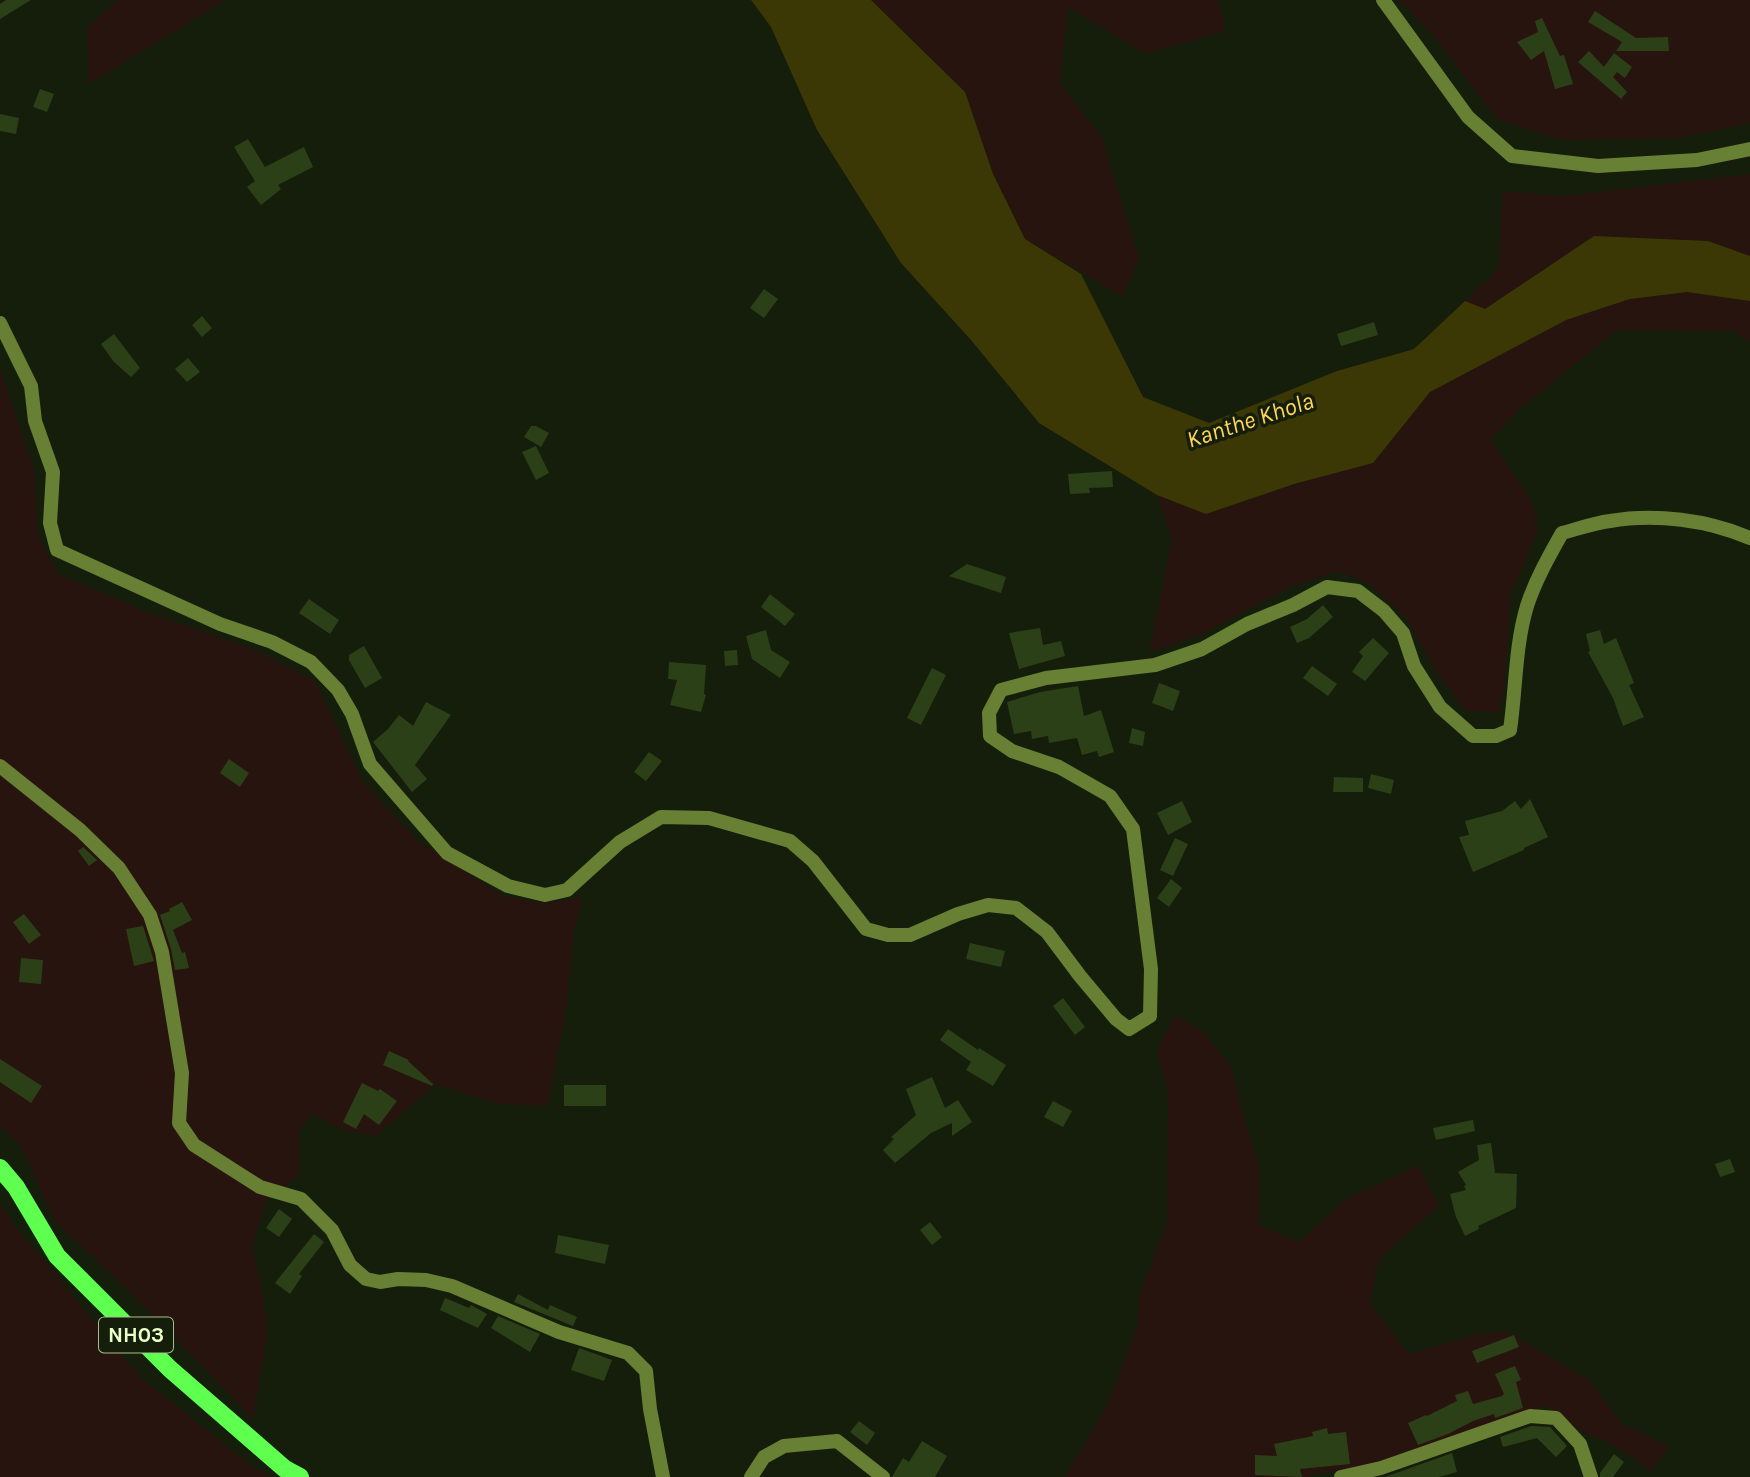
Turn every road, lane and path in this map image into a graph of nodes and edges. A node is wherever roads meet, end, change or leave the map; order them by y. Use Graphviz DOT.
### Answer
graph roads {
  1 [pos="1383,0"];
  2 [pos="1750,149"];
  3 [pos="0,323"];
  4 [pos="1750,538"];
  5 [pos="0,766"];
  6 [pos="0,1168"];
  7 [pos="300,1477"];
  8 [pos="663,1477"];
  9 [pos="751,1477"];
  10 [pos="883,1477"];
  11 [pos="1341,1477"];
  12 [pos="1591,1477"];
  1 -- 2 [label="street"];
  3 -- 4 [label="street"];
  5 -- 8 [label="street"];
  6 -- 7 [label="main road, NH03"];
  9 -- 10 [label="street"];
  11 -- 12 [label="street"];
}
